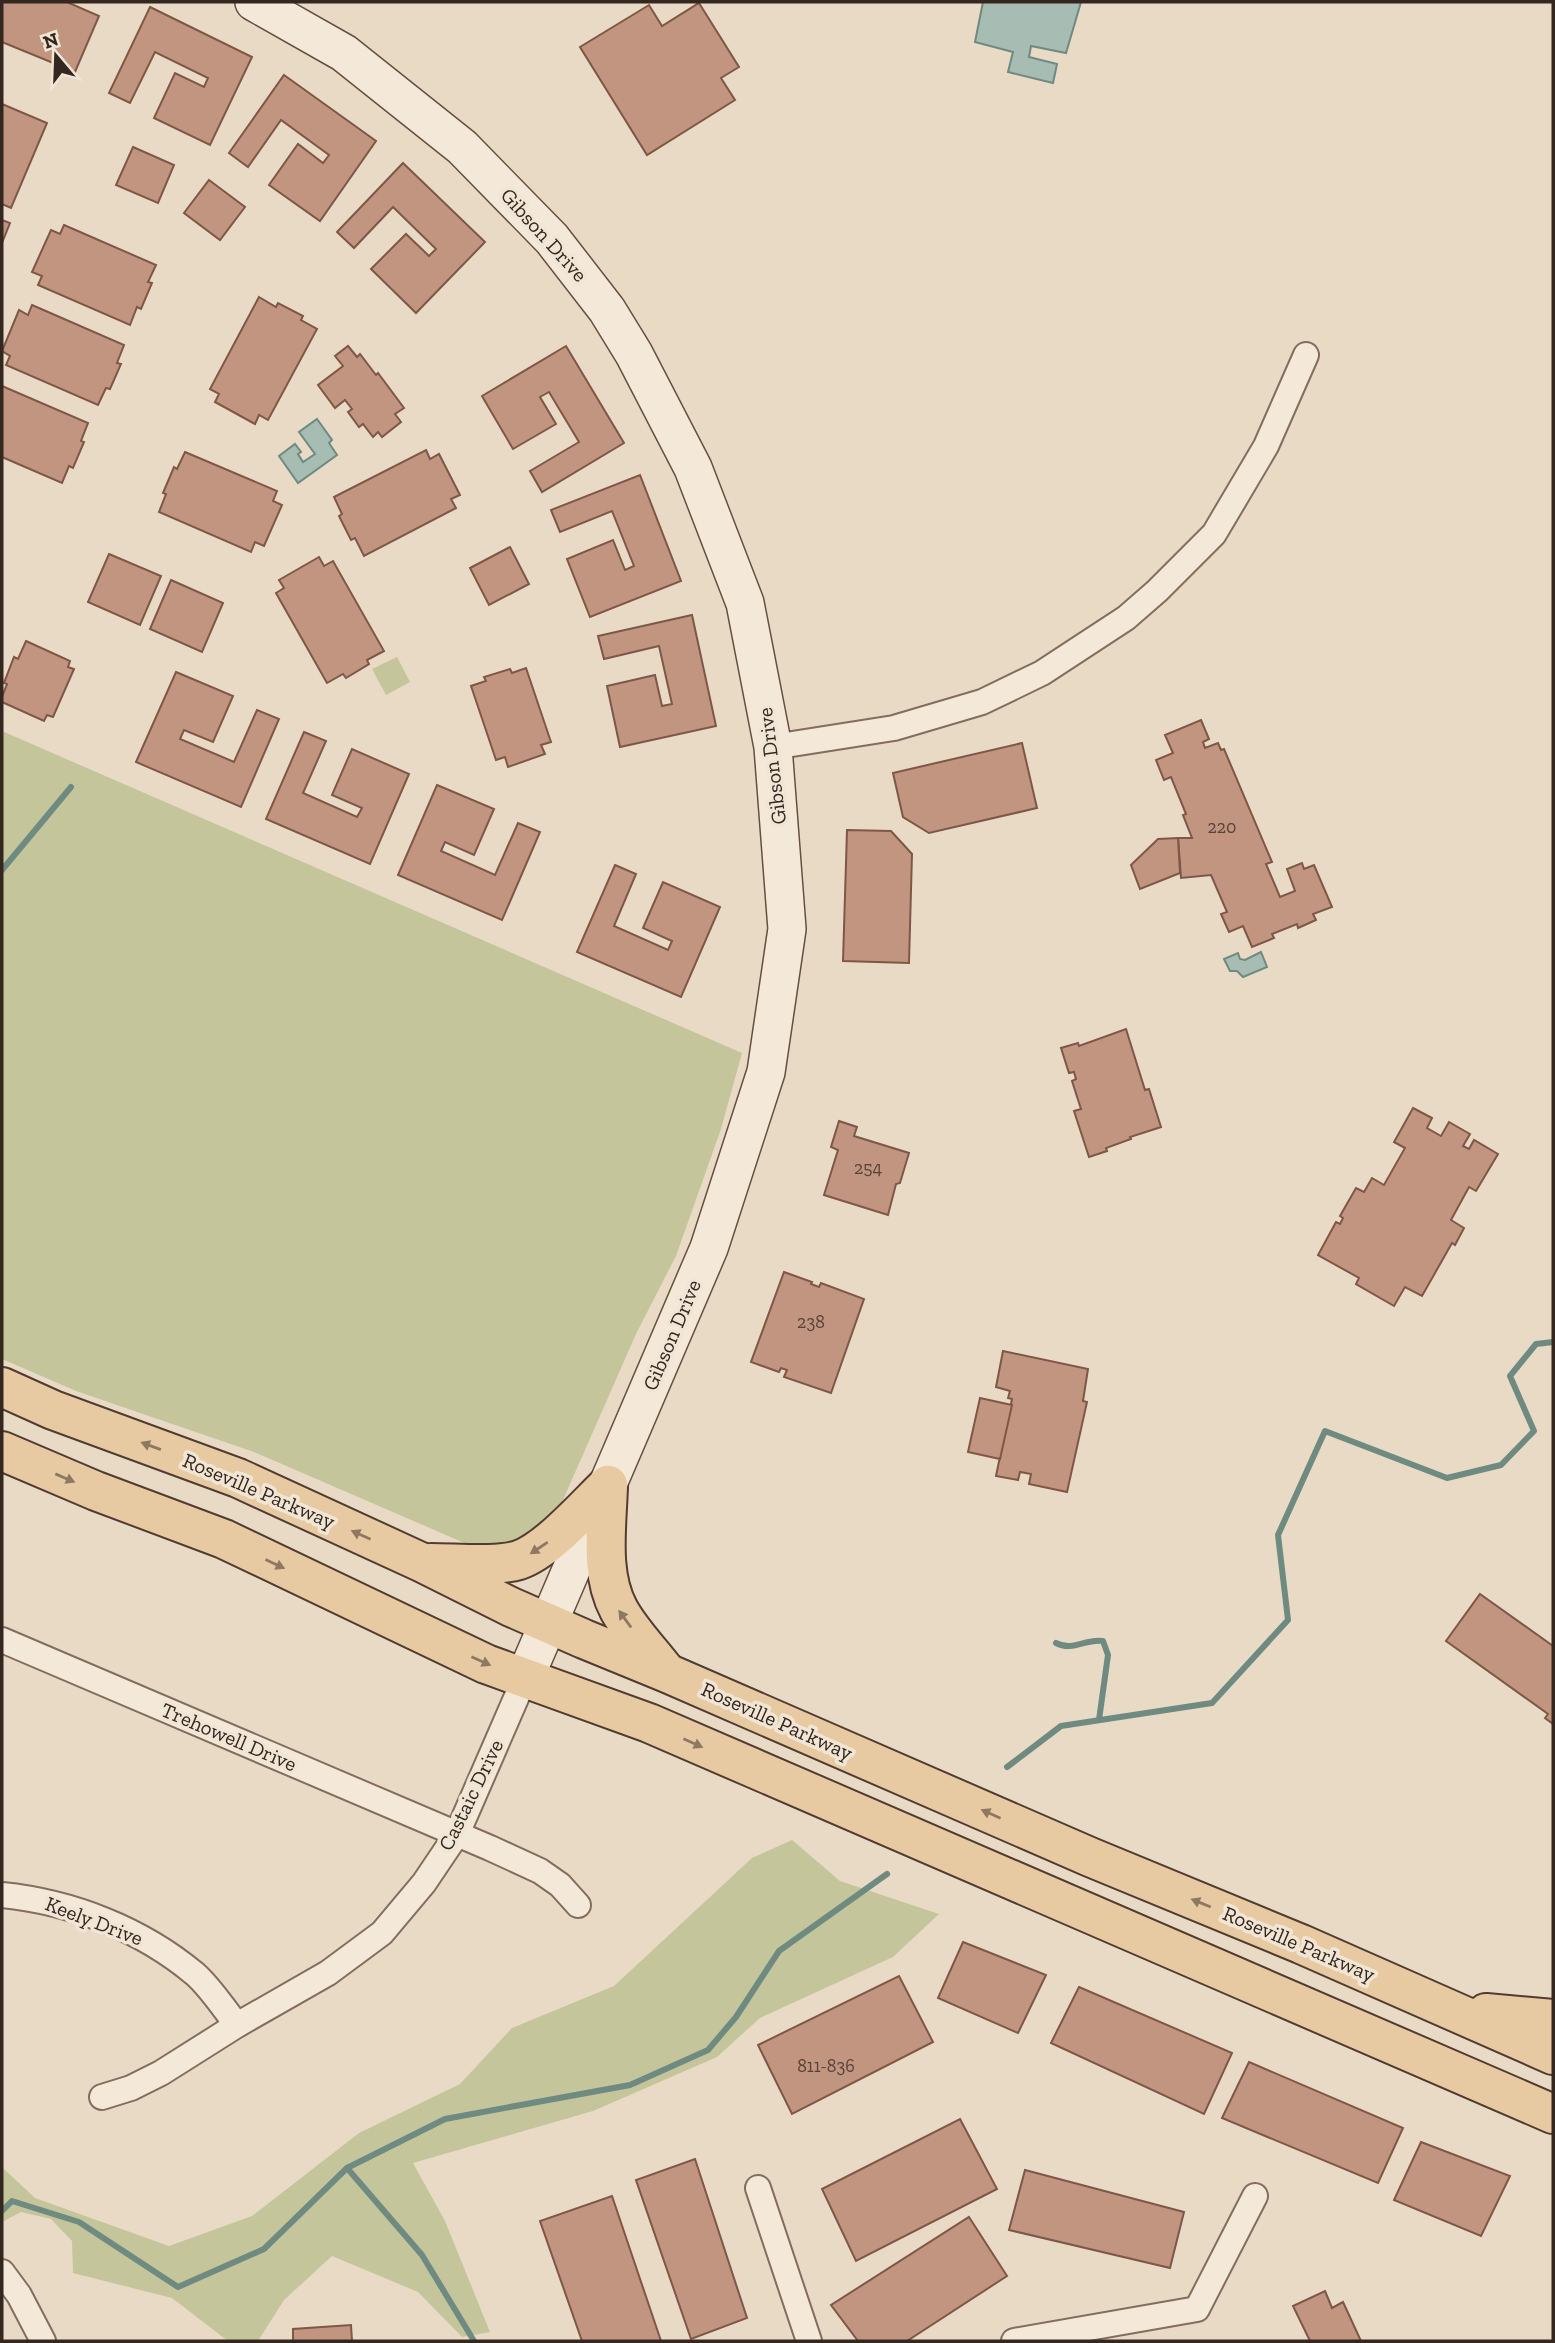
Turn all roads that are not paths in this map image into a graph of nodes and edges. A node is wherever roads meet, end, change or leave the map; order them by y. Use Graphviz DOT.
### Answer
graph roads {
  1 [pos="254,2"];
  2 [pos="1306,355"];
  3 [pos="773,747"];
  4 [pos="2,1388"];
  5 [pos="2,1451"];
  6 [pos="608,1486"];
  7 [pos="423,1563"];
  8 [pos="549,1624"];
  9 [pos="4,1649"];
  10 [pos="667,1673"];
  11 [pos="524,1680"];
  12 [pos="457,1833"];
  13 [pos="2,1895"];
  14 [pos="578,1905"];
  15 [pos="1453,2010"];
  16 [pos="1553,2019"];
  17 [pos="237,2025"];
  18 [pos="1553,2054"];
  19 [pos="102,2097"];
  20 [pos="1553,2114"];
  21 [pos="758,2188"];
  22 [pos="1255,2196"];
  23 [pos="2,2272"];
  24 [pos="43,2341"];
  25 [pos="809,2341"];
  26 [pos="1014,2341"];
  1 -- 3 [label="street, Gibson Drive"];
  2 -- 3 [label="street"];
  3 -- 6 [label="street, Gibson Drive"];
  7 -- 4 [label="main road, Roseville Parkway, one-way"];
  5 -- 11 [label="main road, one-way"];
  6 -- 7 [label="main road, one-way"];
  6 -- 8 [label="street, Gibson Drive"];
  10 -- 6 [label="main road, one-way"];
  7 -- 8 [label="main road, Roseville Parkway"];
  8 -- 10 [label="main road, Roseville Parkway"];
  8 -- 11 [label="street, Gibson Drive"];
  9 -- 12 [label="street, Trehowell Drive"];
  15 -- 10 [label="main road, Roseville Parkway, one-way"];
  11 -- 12 [label="street, Castaic Drive"];
  11 -- 20 [label="main road, one-way"];
  12 -- 14 [label="street, Trehowell Drive"];
  12 -- 17 [label="street, Castaic Drive"];
  13 -- 17 [label="street, Keely Drive"];
  15 -- 16 [label="main road"];
  15 -- 18 [label="main road, Roseville Parkway"];
  17 -- 19 [label="street, Castaic Drive"];
  21 -- 25 [label="street"];
  22 -- 26 [label="street"];
  23 -- 24 [label="street"];
}
